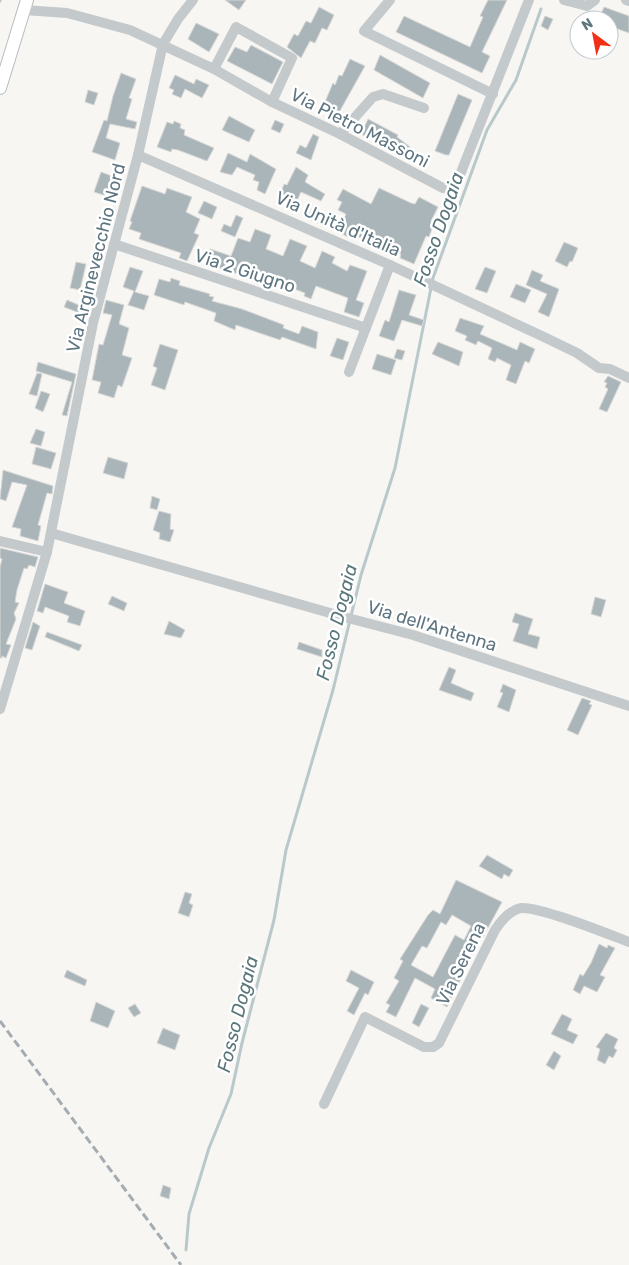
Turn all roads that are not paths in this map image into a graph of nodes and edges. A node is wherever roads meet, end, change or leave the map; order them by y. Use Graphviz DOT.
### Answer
graph roads {
  1 [pos="193,0"];
  2 [pos="390,0"];
  3 [pos="529,0"];
  4 [pos="564,0"];
  5 [pos="595,0"];
  6 [pos="25,5"];
  7 [pos="163,44"];
  8 [pos="214,69"];
  9 [pos="0,88"];
  10 [pos="493,94"];
  11 [pos="272,102"];
  12 [pos="424,108"];
  13 [pos="340,134"];
  14 [pos="138,155"];
  15 [pos="114,244"];
  16 [pos="390,265"];
  17 [pos="366,328"];
  18 [pos="349,372"];
  19 [pos="629,378"];
  20 [pos="52,534"];
  21 [pos="0,541"];
  22 [pos="47,552"];
  23 [pos="629,706"];
  24 [pos="0,709"];
  25 [pos="629,942"];
  26 [pos="324,1104"];
  1 -- 7 [label="street, Via Arginevecchio Nord"];
  2 -- 10 [label="street"];
  3 -- 10 [label="street, Via Pietro Massoni"];
  4 -- 5 [label="street"];
  6 -- 7 [label="street, Via Pietro Massoni"];
  6 -- 9 [label="main road"];
  7 -- 8 [label="street, Via Pietro Massoni"];
  7 -- 14 [label="street, Via Arginevecchio Nord"];
  8 -- 11 [label="street, Via Pietro Massoni"];
  8 -- 11 [label="street"];
  10 -- 13 [label="street, Via Pietro Massoni"];
  11 -- 13 [label="street, Via Pietro Massoni"];
  12 -- 13 [label="street"];
  14 -- 15 [label="street, Via Arginevecchio Nord"];
  14 -- 16 [label="street, Via Unità d'Italia"];
  15 -- 17 [label="street, Via 2 Giugno"];
  15 -- 20 [label="street, Via Arginevecchio Nord"];
  16 -- 17 [label="street"];
  16 -- 19 [label="street, Via Unità d'Italia"];
  17 -- 18 [label="street"];
  20 -- 22 [label="street, Via Arginevecchio Nord"];
  20 -- 23 [label="street, Via dell'Antenna"];
  21 -- 22 [label="street"];
  22 -- 24 [label="street, Via Arginevecchio Nord"];
  25 -- 26 [label="street, Via Serena"];
}
